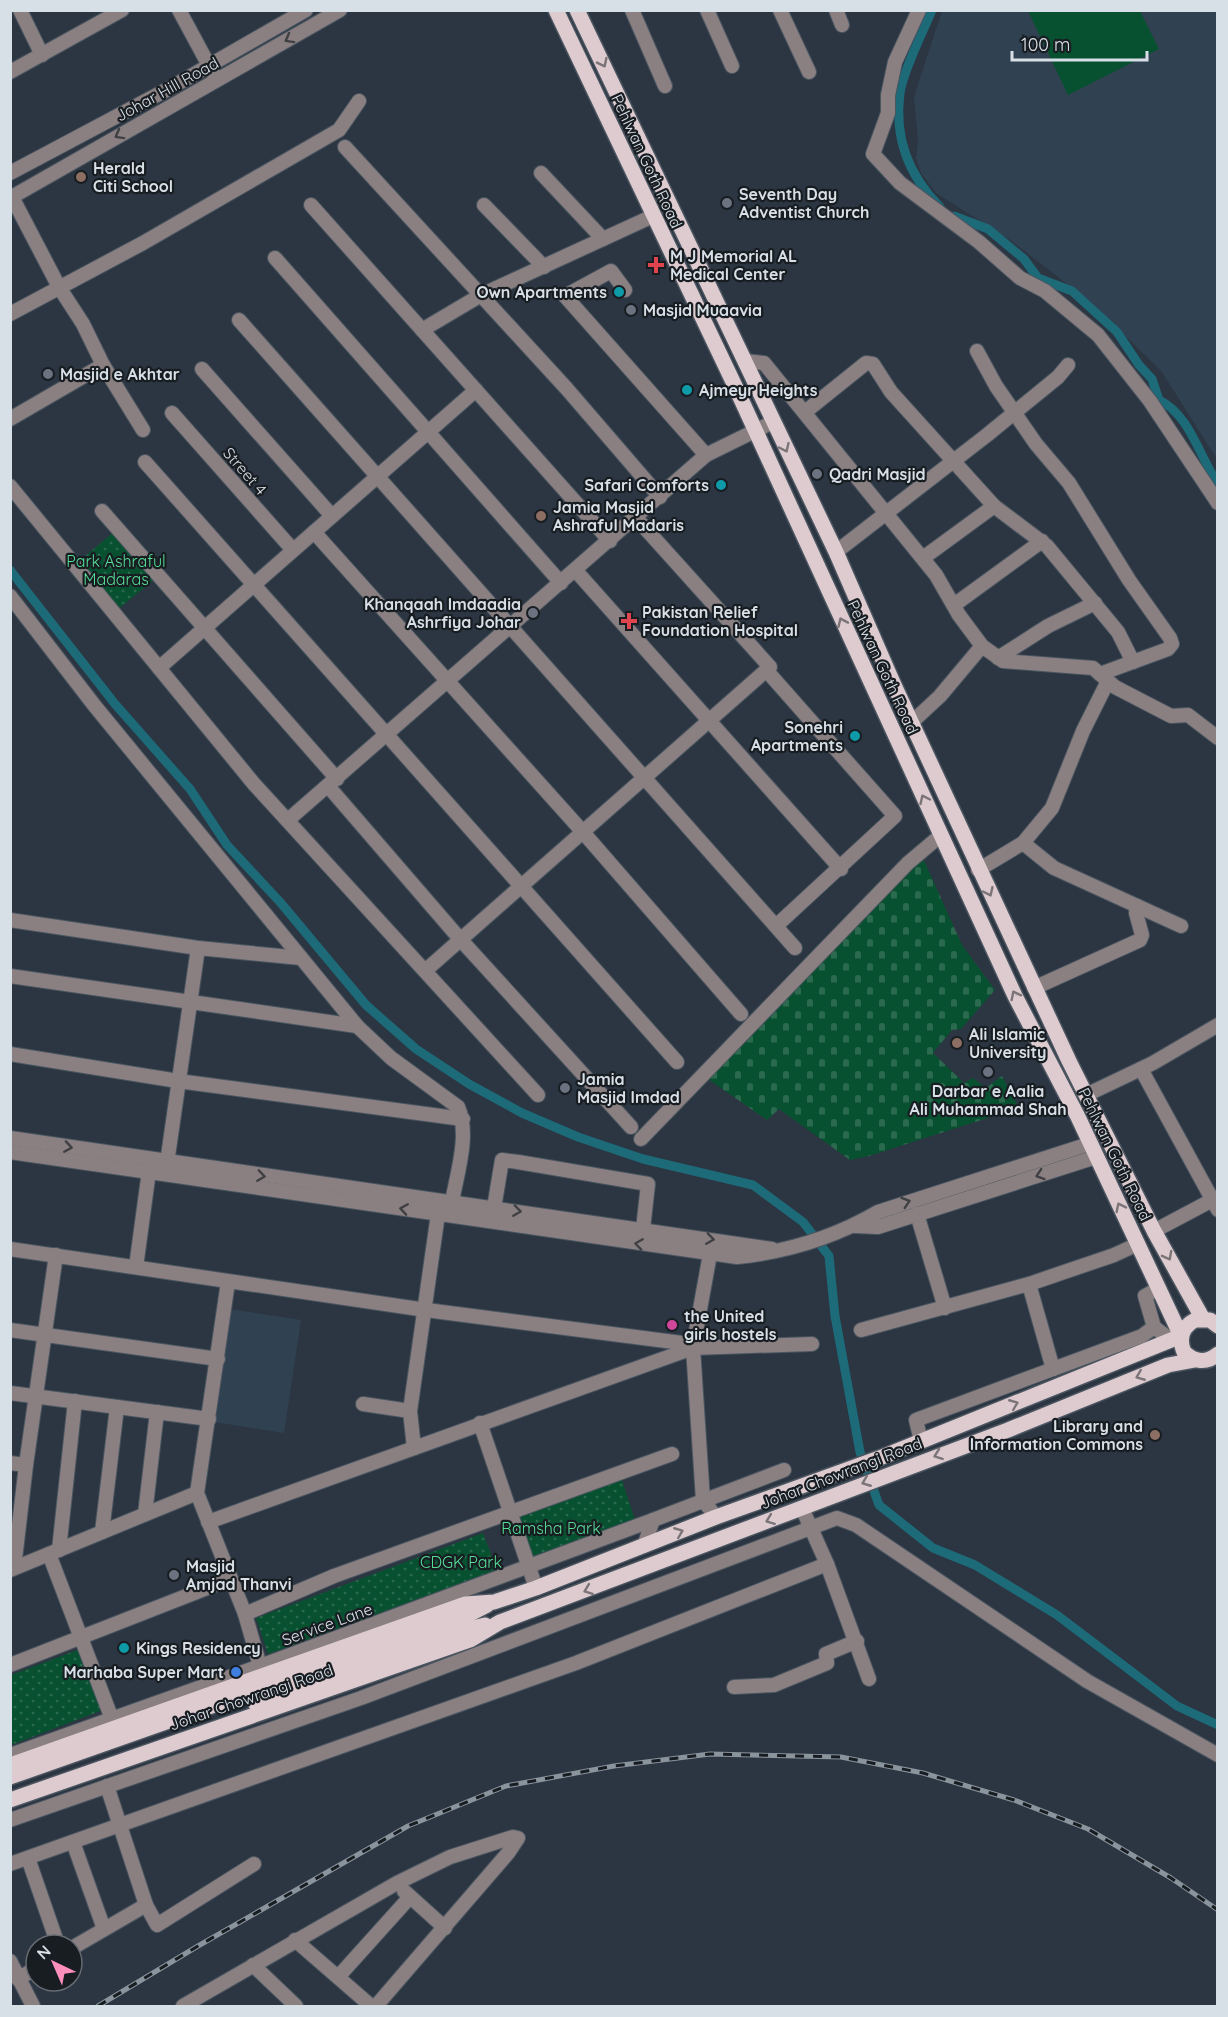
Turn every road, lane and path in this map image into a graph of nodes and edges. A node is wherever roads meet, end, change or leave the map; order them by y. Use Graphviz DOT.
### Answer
graph roads {
  1 [pos="21,10"];
  2 [pos="122,10"];
  3 [pos="179,10"];
  4 [pos="306,10"];
  5 [pos="340,10"];
  6 [pos="556,10"];
  7 [pos="577,10"];
  8 [pos="632,10"];
  9 [pos="706,10"];
  10 [pos="780,10"];
  11 [pos="836,10"];
  12 [pos="919,10"];
  13 [pos="98,16"];
  14 [pos="842,25"];
  15 [pos="42,55"];
  16 [pos="209,66"];
  17 [pos="732,66"];
  18 [pos="10,72"];
  19 [pos="809,72"];
  20 [pos="216,80"];
  21 [pos="665,86"];
  22 [pos="359,101"];
  23 [pos="345,147"];
  24 [pos="10,173"];
  25 [pos="541,173"];
  26 [pos="11,198"];
  27 [pos="311,206"];
  28 [pos="484,206"];
  29 [pos="656,222"];
  30 [pos="677,222"];
  31 [pos="603,239"];
  32 [pos="274,258"];
  33 [pos="544,267"];
  34 [pos="58,287"];
  35 [pos="625,290"];
  36 [pos="481,295"];
  37 [pos="10,314"];
  38 [pos="723,316"];
  39 [pos="239,320"];
  40 [pos="706,325"];
  41 [pos="422,330"];
  42 [pos="977,351"];
  43 [pos="745,361"];
  44 [pos="103,365"];
  45 [pos="1068,365"];
  46 [pos="202,369"];
  47 [pos="476,390"];
  48 [pos="806,412"];
  49 [pos="1013,412"];
  50 [pos="172,413"];
  51 [pos="10,419"];
  52 [pos="773,422"];
  53 [pos="143,430"];
  54 [pos="756,431"];
  55 [pos="429,432"];
  56 [pos="706,455"];
  57 [pos="953,459"];
  58 [pos="145,462"];
  59 [pos="378,477"];
  60 [pos="10,486"];
  61 [pos="660,497"];
  62 [pos="1218,503"];
  63 [pos="994,506"];
  64 [pos="102,511"];
  65 [pos="886,512"];
  66 [pos="332,516"];
  67 [pos="636,518"];
  68 [pos="314,532"];
  69 [pos="610,541"];
  70 [pos="1042,542"];
  71 [pos="293,550"];
  72 [pos="836,552"];
  73 [pos="923,558"];
  74 [pos="576,571"];
  75 [pos="561,583"];
  76 [pos="254,584"];
  77 [pos="10,596"];
  78 [pos="1095,603"];
  79 [pos="954,605"];
  80 [pos="206,626"];
  81 [pos="512,626"];
  82 [pos="982,646"];
  83 [pos="998,658"];
  84 [pos="1133,662"];
  85 [pos="159,668"];
  86 [pos="766,670"];
  87 [pos="1104,677"];
  88 [pos="449,681"];
  89 [pos="709,720"];
  90 [pos="911,723"];
  91 [pos="388,735"];
  92 [pos="1218,738"];
  93 [pos="645,776"];
  94 [pos="332,782"];
  95 [pos="288,820"];
  96 [pos="582,831"];
  97 [pos="940,836"];
  98 [pos="1023,843"];
  99 [pos="841,869"];
  100 [pos="978,870"];
  101 [pos="521,885"];
  102 [pos="1137,906"];
  103 [pos="10,920"];
  104 [pos="776,926"];
  105 [pos="1181,926"];
  106 [pos="460,939"];
  107 [pos="198,948"];
  108 [pos="795,948"];
  109 [pos="301,958"];
  110 [pos="426,970"];
  111 [pos="10,976"];
  112 [pos="1034,988"];
  113 [pos="189,1001"];
  114 [pos="741,1014"];
  115 [pos="1218,1025"];
  116 [pos="357,1026"];
  117 [pos="1063,1049"];
  118 [pos="10,1053"];
  119 [pos="1048,1056"];
  120 [pos="677,1062"];
  121 [pos="1141,1068"];
  122 [pos="178,1081"];
  123 [pos="538,1095"];
  124 [pos="1086,1095"];
  125 [pos="463,1119"];
  126 [pos="631,1127"];
  127 [pos="10,1138"];
  128 [pos="641,1139"];
  129 [pos="1093,1151"];
  130 [pos="10,1152"];
  131 [pos="167,1163"];
  132 [pos="149,1171"];
  133 [pos="224,1176"];
  134 [pos="452,1202"];
  135 [pos="1216,1202"];
  136 [pos="494,1208"];
  137 [pos="438,1214"];
  138 [pos="917,1214"];
  139 [pos="853,1226"];
  140 [pos="643,1229"];
  141 [pos="1154,1231"];
  142 [pos="1138,1244"];
  143 [pos="10,1249"];
  144 [pos="784,1250"];
  145 [pos="710,1254"];
  146 [pos="56,1256"];
  147 [pos="136,1267"];
  148 [pos="228,1282"];
  149 [pos="1029,1284"];
  150 [pos="1160,1288"];
  151 [pos="945,1308"];
  152 [pos="426,1310"];
  153 [pos="1203,1318"];
  154 [pos="1218,1326"];
  155 [pos="1154,1327"];
  156 [pos="10,1330"];
  157 [pos="861,1330"];
  158 [pos="45,1335"];
  159 [pos="1176,1338"];
  160 [pos="812,1344"];
  161 [pos="693,1348"];
  162 [pos="218,1359"];
  163 [pos="1209,1361"];
  164 [pos="1053,1370"];
  165 [pos="10,1393"];
  166 [pos="36,1396"];
  167 [pos="75,1401"];
  168 [pos="363,1404"];
  169 [pos="117,1407"];
  170 [pos="410,1411"];
  171 [pos="157,1412"];
  172 [pos="209,1419"];
  173 [pos="480,1423"];
  174 [pos="921,1441"];
  175 [pos="414,1448"];
  176 [pos="672,1454"];
  177 [pos="10,1463"];
  178 [pos="26,1466"];
  179 [pos="784,1470"];
  180 [pos="197,1493"];
  181 [pos="704,1500"];
  182 [pos="802,1508"];
  183 [pos="509,1513"];
  184 [pos="145,1514"];
  185 [pos="716,1517"];
  186 [pos="653,1520"];
  187 [pos="208,1522"];
  188 [pos="811,1528"];
  189 [pos="15,1530"];
  190 [pos="102,1532"];
  191 [pos="644,1546"];
  192 [pos="54,1552"];
  193 [pos="827,1564"];
  194 [pos="528,1568"];
  195 [pos="12,1569"];
  196 [pos="230,1579"];
  197 [pos="536,1588"];
  198 [pos="462,1598"];
  199 [pos="494,1602"];
  200 [pos="245,1614"];
  201 [pos="500,1622"];
  202 [pos="81,1637"];
  203 [pos="857,1641"];
  204 [pos="10,1665"];
  205 [pos="260,1666"];
  206 [pos="869,1679"];
  207 [pos="734,1687"];
  208 [pos="112,1719"];
  209 [pos="10,1755"];
  210 [pos="1218,1755"];
  211 [pos="10,1765"];
  212 [pos="10,1777"];
  213 [pos="107,1786"];
  214 [pos="10,1790"];
  215 [pos="10,1800"];
  216 [pos="10,1820"];
  217 [pos="119,1825"];
  218 [pos="73,1842"];
  219 [pos="28,1858"];
  220 [pos="10,1864"];
  221 [pos="254,1864"];
  222 [pos="397,1883"];
  223 [pos="410,1897"];
  224 [pos="146,1905"];
  225 [pos="445,1928"];
  226 [pos="104,1929"];
  227 [pos="54,1933"];
  228 [pos="295,1940"];
  229 [pos="84,1941"];
  230 [pos="10,1960"];
  231 [pos="253,1965"];
  232 [pos="24,1975"];
  233 [pos="338,1977"];
  234 [pos="18,1979"];
  235 [pos="33,2007"];
  236 [pos="183,2007"];
  237 [pos="296,2007"];
  238 [pos="371,2007"];
  239 [pos="376,2007"];
  1 -- 15 [label="street"];
  2 -- 13 [label="street"];
  3 -- 16 [label="street"];
  4 -- 16 [label="street"];
  5 -- 20 [label="street, Johar Hill Road, one-way"];
  6 -- 29 [label="main road, Pehlwan Goth Road"];
  7 -- 30 [label="main road, Pehlwan Goth Road, one-way"];
  8 -- 21 [label="street"];
  9 -- 17 [label="street"];
  10 -- 19 [label="street"];
  11 -- 14 [label="street"];
  12 -- 62 [label="street"];
  13 -- 15 [label="street"];
  15 -- 18 [label="street"];
  16 -- 20 [label="street"];
  16 -- 24 [label="street"];
  20 -- 26 [label="street, Johar Hill Road, one-way"];
  22 -- 34 [label="street"];
  23 -- 36 [label="street"];
  25 -- 31 [label="street"];
  26 -- 34 [label="street"];
  27 -- 41 [label="street"];
  28 -- 33 [label="street"];
  29 -- 30 [label="main road"];
  29 -- 31 [label="street"];
  29 -- 40 [label="main road, Pehlwan Goth Road"];
  30 -- 38 [label="main road, Pehlwan Goth Road"];
  31 -- 33 [label="street"];
  32 -- 55 [label="street"];
  33 -- 36 [label="street"];
  34 -- 37 [label="street"];
  34 -- 44 [label="street"];
  35 -- 56 [label="street"];
  36 -- 41 [label="street"];
  36 -- 61 [label="street"];
  38 -- 40 [label="main road"];
  38 -- 43 [label="main road, Pehlwan Goth Road"];
  39 -- 59 [label="street"];
  40 -- 54 [label="main road, Pehlwan Goth Road"];
  41 -- 47 [label="street"];
  42 -- 49 [label="street"];
  43 -- 48 [label="street"];
  43 -- 52 [label="main road, Pehlwan Goth Road"];
  44 -- 51 [label="street"];
  44 -- 53 [label="street"];
  45 -- 49 [label="street"];
  46 -- 66 [label="street"];
  47 -- 55 [label="street"];
  47 -- 69 [label="street"];
  48 -- 57 [label="street"];
  48 -- 65 [label="street"];
  49 -- 57 [label="street"];
  49 -- 84 [label="street"];
  50 -- 71 [label="street, Street 4"];
  52 -- 54 [label="street"];
  52 -- 72 [label="main road, Pehlwan Goth Road, one-way"];
  54 -- 56 [label="street"];
  97 -- 54 [label="main road, Pehlwan Goth Road, one-way"];
  55 -- 59 [label="street"];
  55 -- 75 [label="street"];
  56 -- 61 [label="street"];
  57 -- 63 [label="street"];
  57 -- 65 [label="street"];
  58 -- 76 [label="street"];
  59 -- 66 [label="street"];
  59 -- 81 [label="street"];
  60 -- 85 [label="street"];
  61 -- 67 [label="street"];
  63 -- 70 [label="street"];
  63 -- 73 [label="street"];
  64 -- 80 [label="street"];
  65 -- 72 [label="street"];
  65 -- 73 [label="street"];
  66 -- 68 [label="street"];
  67 -- 69 [label="street"];
  67 -- 86 [label="street"];
  68 -- 71 [label="street"];
  68 -- 88 [label="street"];
  69 -- 74 [label="street"];
  70 -- 78 [label="street"];
  70 -- 79 [label="street"];
  71 -- 76 [label="street"];
  72 -- 90 [label="main road, Pehlwan Goth Road"];
  73 -- 79 [label="street"];
  74 -- 75 [label="street"];
  74 -- 89 [label="street"];
  75 -- 81 [label="street"];
  76 -- 80 [label="street"];
  76 -- 91 [label="street"];
  77 -- 109 [label="street"];
  78 -- 83 [label="street"];
  78 -- 84 [label="street"];
  79 -- 82 [label="street"];
  80 -- 85 [label="street"];
  80 -- 94 [label="street"];
  81 -- 88 [label="street"];
  81 -- 93 [label="street"];
  82 -- 83 [label="street"];
  82 -- 90 [label="street"];
  83 -- 87 [label="street"];
  84 -- 87 [label="street"];
  85 -- 95 [label="street"];
  86 -- 89 [label="street"];
  86 -- 99 [label="street"];
  87 -- 92 [label="street"];
  87 -- 98 [label="street"];
  88 -- 91 [label="street"];
  88 -- 96 [label="street"];
  89 -- 93 [label="street"];
  89 -- 99 [label="street"];
  90 -- 100 [label="main road, Pehlwan Goth Road"];
  91 -- 94 [label="street"];
  91 -- 101 [label="street"];
  93 -- 96 [label="street"];
  93 -- 104 [label="street"];
  94 -- 95 [label="street"];
  94 -- 106 [label="street"];
  95 -- 110 [label="street"];
  96 -- 101 [label="street"];
  96 -- 114 [label="street"];
  119 -- 97 [label="main road, Pehlwan Goth Road, one-way"];
  97 -- 128 [label="street"];
  98 -- 100 [label="street"];
  98 -- 102 [label="street"];
  99 -- 104 [label="street"];
  100 -- 112 [label="main road, Pehlwan Goth Road, one-way"];
  101 -- 106 [label="street"];
  101 -- 120 [label="street"];
  102 -- 105 [label="street"];
  102 -- 112 [label="street"];
  103 -- 107 [label="street"];
  104 -- 108 [label="street"];
  106 -- 110 [label="street"];
  106 -- 126 [label="street"];
  107 -- 109 [label="street"];
  107 -- 113 [label="street"];
  109 -- 116 [label="street"];
  110 -- 123 [label="street"];
  111 -- 113 [label="street"];
  112 -- 117 [label="main road, Pehlwan Goth Road"];
  113 -- 116 [label="street"];
  113 -- 122 [label="street"];
  115 -- 121 [label="street"];
  116 -- 125 [label="street"];
  117 -- 119 [label="main road"];
  117 -- 124 [label="main road, Pehlwan Goth Road"];
  118 -- 122 [label="street"];
  119 -- 129 [label="main road, Pehlwan Goth Road"];
  121 -- 124 [label="street"];
  121 -- 135 [label="street"];
  122 -- 125 [label="street"];
  122 -- 131 [label="street"];
  124 -- 141 [label="main road, Pehlwan Goth Road"];
  125 -- 134 [label="street"];
  127 -- 131 [label="street, one-way"];
  129 -- 138 [label="street, one-way"];
  139 -- 129 [label="street, one-way"];
  142 -- 129 [label="main road, Pehlwan Goth Road, one-way"];
  130 -- 132 [label="street"];
  131 -- 133 [label="street"];
  132 -- 133 [label="street"];
  132 -- 147 [label="street"];
  133 -- 134 [label="street, one-way"];
  137 -- 133 [label="street, one-way"];
  134 -- 136 [label="street"];
  135 -- 141 [label="street"];
  136 -- 140 [label="street, one-way"];
  136 -- 140 [label="street"];
  145 -- 137 [label="street, one-way"];
  137 -- 152 [label="street"];
  138 -- 139 [label="street"];
  138 -- 151 [label="street"];
  139 -- 144 [label="street"];
  140 -- 144 [label="street, one-way"];
  141 -- 153 [label="main road, Pehlwan Goth Road, one-way"];
  142 -- 149 [label="street"];
  142 -- 150 [label="main road, Pehlwan Goth Road"];
  143 -- 146 [label="street"];
  144 -- 145 [label="street"];
  145 -- 161 [label="street"];
  146 -- 147 [label="street"];
  146 -- 158 [label="street"];
  147 -- 148 [label="street"];
  148 -- 152 [label="street"];
  148 -- 162 [label="street"];
  149 -- 151 [label="street"];
  149 -- 164 [label="street"];
  150 -- 155 [label="street"];
  150 -- 159 [label="main road, Pehlwan Goth Road"];
  151 -- 157 [label="street"];
  152 -- 161 [label="street"];
  152 -- 170 [label="street"];
  153 -- 154 [label="main road"];
  153 -- 159 [label="main road, Johar Chowrangi Road"];
  155 -- 159 [label="street"];
  155 -- 164 [label="street"];
  156 -- 158 [label="street"];
  158 -- 162 [label="street"];
  158 -- 166 [label="street"];
  159 -- 163 [label="main road, Pehlwan Goth Road"];
  174 -- 159 [label="main road, Johar Chowrangi Road, one-way"];
  160 -- 161 [label="street"];
  161 -- 173 [label="street"];
  161 -- 181 [label="street"];
  162 -- 172 [label="street"];
  163 -- 182 [label="main road, Johar Chowrangi Road, one-way"];
  164 -- 174 [label="street"];
  165 -- 166 [label="street"];
  166 -- 167 [label="street"];
  166 -- 178 [label="street"];
  167 -- 169 [label="street"];
  167 -- 192 [label="street"];
  168 -- 170 [label="street"];
  169 -- 171 [label="street"];
  169 -- 190 [label="street"];
  170 -- 175 [label="street"];
  171 -- 172 [label="street"];
  171 -- 184 [label="street"];
  172 -- 180 [label="street"];
  173 -- 175 [label="street"];
  173 -- 183 [label="street"];
  174 -- 185 [label="main road, Johar Chowrangi Road"];
  175 -- 187 [label="street"];
  176 -- 183 [label="street"];
  177 -- 178 [label="street"];
  178 -- 189 [label="street"];
  179 -- 181 [label="street, Service Lane"];
  180 -- 184 [label="street"];
  180 -- 187 [label="street"];
  181 -- 185 [label="street"];
  181 -- 186 [label="street, Service Lane"];
  182 -- 188 [label="street"];
  182 -- 201 [label="main road, Johar Chowrangi Road, one-way"];
  183 -- 194 [label="street"];
  183 -- 200 [label="street"];
  184 -- 190 [label="street"];
  191 -- 185 [label="main road, Johar Chowrangi Road, one-way"];
  186 -- 191 [label="street"];
  186 -- 194 [label="street, Service Lane"];
  187 -- 196 [label="street"];
  188 -- 193 [label="street"];
  188 -- 210 [label="street"];
  188 -- 213 [label="street"];
  189 -- 195 [label="street"];
  190 -- 192 [label="street"];
  191 -- 197 [label="main road, Johar Chowrangi Road"];
  192 -- 195 [label="street"];
  192 -- 202 [label="street"];
  193 -- 203 [label="street"];
  193 -- 217 [label="street"];
  194 -- 197 [label="street"];
  194 -- 198 [label="street, Service Lane"];
  196 -- 200 [label="street"];
  196 -- 202 [label="street"];
  197 -- 199 [label="main road, Johar Chowrangi Road"];
  198 -- 199 [label="main road, Johar Chowrangi Road"];
  198 -- 205 [label="street, Service Lane"];
  198 -- 211 [label="main road, Johar Chowrangi Road"];
  199 -- 212 [label="main road, Johar Chowrangi Road"];
  200 -- 205 [label="street"];
  201 -- 214 [label="main road, Johar Chowrangi Road"];
  201 -- 215 [label="main road, Johar Chowrangi Road"];
  202 -- 204 [label="street"];
  202 -- 208 [label="street"];
  203 -- 206 [label="street"];
  203 -- 207 [label="street"];
  205 -- 208 [label="street, Service Lane"];
  208 -- 209 [label="street, Service Lane"];
  213 -- 216 [label="street"];
  213 -- 217 [label="street"];
  217 -- 218 [label="street"];
  217 -- 224 [label="street"];
  218 -- 219 [label="street"];
  218 -- 226 [label="street"];
  219 -- 220 [label="street"];
  219 -- 227 [label="street"];
  221 -- 224 [label="street"];
  222 -- 223 [label="street"];
  222 -- 225 [label="street"];
  222 -- 228 [label="street"];
  223 -- 225 [label="street"];
  223 -- 233 [label="street"];
  224 -- 226 [label="street"];
  225 -- 239 [label="street"];
  226 -- 229 [label="street"];
  228 -- 231 [label="street"];
  228 -- 233 [label="street"];
  230 -- 234 [label="street"];
  231 -- 236 [label="street"];
  231 -- 237 [label="street"];
  232 -- 234 [label="street"];
  233 -- 238 [label="street"];
  234 -- 235 [label="street"];
}
